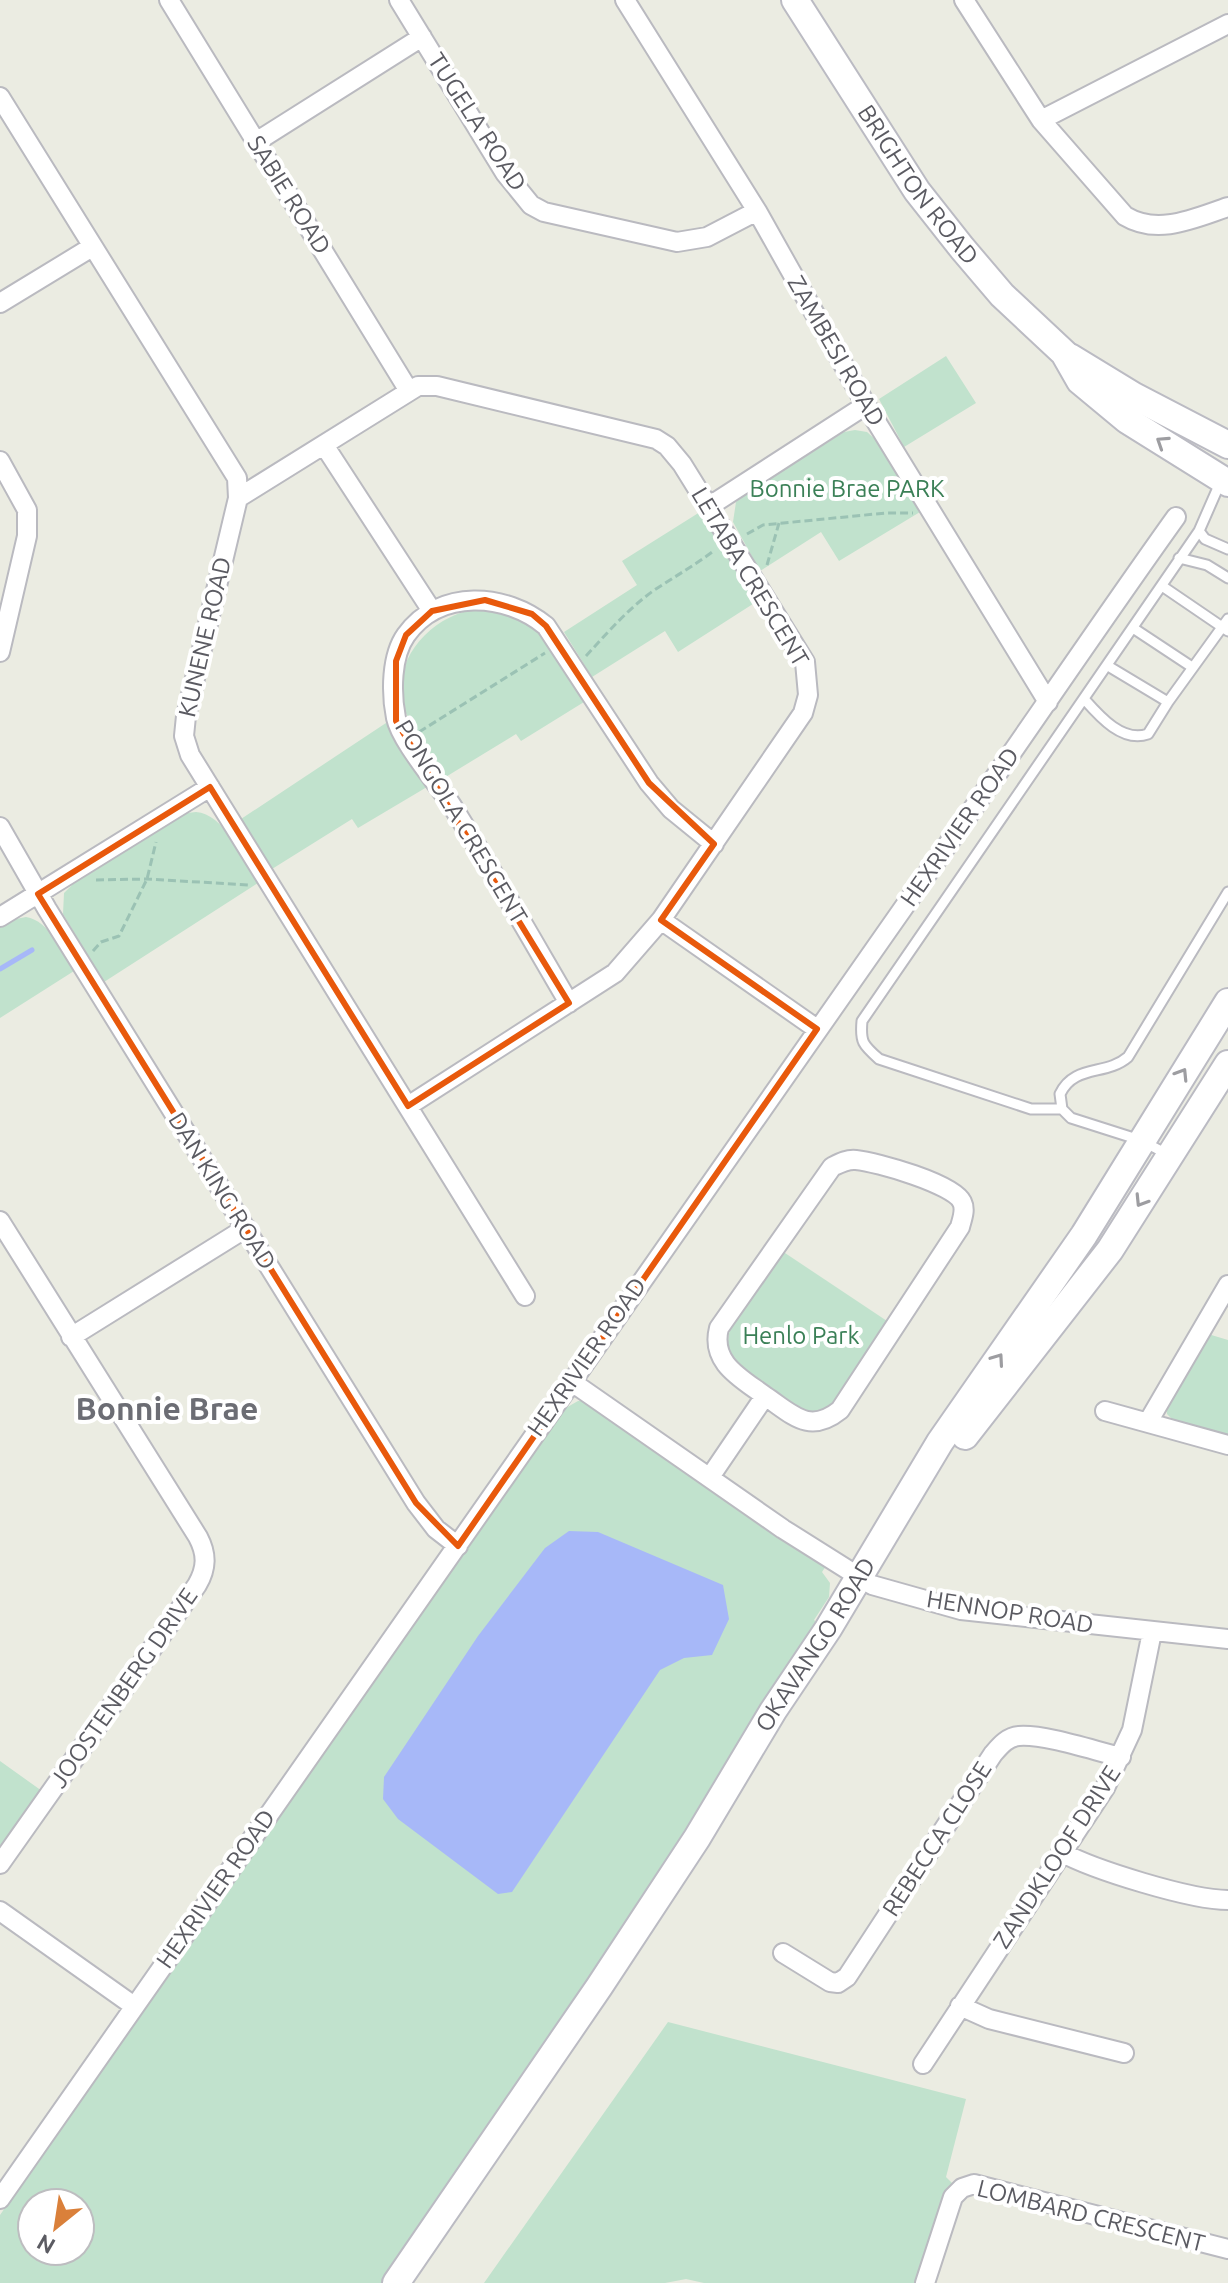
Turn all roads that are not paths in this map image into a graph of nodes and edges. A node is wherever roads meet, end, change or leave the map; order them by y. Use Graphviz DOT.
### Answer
graph roads {
  1 [pos="169,0"];
  2 [pos="399,0"];
  3 [pos="625,0"];
  4 [pos="795,0"];
  5 [pos="964,0"];
  6 [pos="1228,24"];
  7 [pos="422,37"];
  8 [pos="0,97"];
  9 [pos="1041,120"];
  10 [pos="256,142"];
  11 [pos="1228,207"];
  12 [pos="757,211"];
  13 [pos="92,247"];
  14 [pos="0,303"];
  15 [pos="1064,353"];
  16 [pos="409,391"];
  17 [pos="866,405"];
  18 [pos="324,445"];
  19 [pos="1228,445"];
  20 [pos="0,461"];
  21 [pos="1224,482"];
  22 [pos="238,498"];
  23 [pos="708,507"];
  24 [pos="1176,517"];
  25 [pos="1199,531"];
  26 [pos="1228,549"];
  27 [pos="1179,558"];
  28 [pos="1228,578"];
  29 [pos="1162,586"];
  30 [pos="432,611"];
  31 [pos="1226,625"];
  32 [pos="1133,628"];
  33 [pos="0,652"];
  34 [pos="1108,666"];
  35 [pos="1192,667"];
  36 [pos="1085,700"];
  37 [pos="1048,702"];
  38 [pos="1168,702"];
  39 [pos="210,787"];
  40 [pos="0,827"];
  41 [pos="714,844"];
  42 [pos="1228,892"];
  43 [pos="38,894"];
  44 [pos="0,917"];
  45 [pos="661,920"];
  46 [pos="1228,1002"];
  47 [pos="569,1003"];
  48 [pos="817,1029"];
  49 [pos="1228,1064"];
  50 [pos="408,1106"];
  51 [pos="1062,1109"];
  52 [pos="1140,1140"];
  53 [pos="1170,1155"];
  54 [pos="0,1221"];
  55 [pos="246,1228"];
  56 [pos="1228,1285"];
  57 [pos="525,1296"];
  58 [pos="71,1337"];
  59 [pos="569,1380"];
  60 [pos="765,1396"];
  61 [pos="1105,1411"];
  62 [pos="1148,1422"];
  63 [pos="1228,1445"];
  64 [pos="710,1477"];
  65 [pos="458,1546"];
  66 [pos="865,1581"];
  67 [pos="1152,1632"];
  68 [pos="1228,1639"];
  69 [pos="1121,1757"];
  70 [pos="1061,1852"];
  71 [pos="0,1864"];
  72 [pos="1228,1900"];
  73 [pos="0,1911"];
  74 [pos="783,1953"];
  75 [pos="134,2006"];
  76 [pos="960,2006"];
  77 [pos="1124,2053"];
  78 [pos="923,2064"];
  79 [pos="0,2199"];
  80 [pos="1228,2249"];
  81 [pos="396,2283"];
  82 [pos="407,2283"];
  83 [pos="925,2283"];
  1 -- 10 [label="street, SABIE ROAD"];
  2 -- 7 [label="street, TUGELA ROAD"];
  3 -- 12 [label="street, ZAMBESI ROAD"];
  4 -- 15 [label="main road, BRIGHTON ROAD"];
  5 -- 9 [label="street"];
  6 -- 9 [label="street"];
  7 -- 10 [label="street"];
  7 -- 12 [label="street, TUGELA ROAD"];
  8 -- 13 [label="street"];
  9 -- 11 [label="street"];
  10 -- 16 [label="street, SABIE ROAD"];
  12 -- 17 [label="street, ZAMBESI ROAD"];
  13 -- 14 [label="street"];
  13 -- 22 [label="street"];
  15 -- 19 [label="main road, BRIGHTON ROAD"];
  21 -- 15 [label="main road, BRIGHTON ROAD, one-way"];
  16 -- 18 [label="street, LETABA CRESCENT"];
  16 -- 23 [label="street, LETABA CRESCENT"];
  17 -- 23 [label="street"];
  17 -- 37 [label="street, ZAMBESI ROAD"];
  18 -- 22 [label="street, LETABA CRESCENT"];
  18 -- 30 [label="street"];
  20 -- 33 [label="street"];
  21 -- 25 [label="lane"];
  22 -- 39 [label="street, KUNENE ROAD"];
  23 -- 41 [label="street, LETABA CRESCENT"];
  24 -- 37 [label="street, HEXRIVIER ROAD"];
  25 -- 26 [label="lane"];
  25 -- 27 [label="lane"];
  27 -- 28 [label="lane"];
  27 -- 29 [label="lane"];
  29 -- 31 [label="lane"];
  29 -- 32 [label="lane"];
  30 -- 41 [label="street, PONGOLA CRESCENT"];
  30 -- 47 [label="street, PONGOLA CRESCENT"];
  31 -- 35 [label="lane"];
  32 -- 34 [label="lane"];
  32 -- 35 [label="lane"];
  34 -- 36 [label="lane"];
  34 -- 38 [label="lane"];
  35 -- 38 [label="lane"];
  36 -- 38 [label="lane"];
  36 -- 51 [label="lane"];
  37 -- 48 [label="street, HEXRIVIER ROAD"];
  39 -- 43 [label="street"];
  39 -- 50 [label="street, KUNENE ROAD"];
  40 -- 43 [label="street, DAN KING ROAD"];
  41 -- 45 [label="street, LETABA CRESCENT"];
  42 -- 51 [label="lane"];
  43 -- 44 [label="street"];
  43 -- 55 [label="street, DAN KING ROAD"];
  45 -- 47 [label="street, LETABA CRESCENT"];
  45 -- 48 [label="street"];
  52 -- 46 [label="main road, OKAVANGO ROAD, one-way"];
  47 -- 50 [label="street, LETABA CRESCENT"];
  48 -- 59 [label="street, HEXRIVIER ROAD"];
  49 -- 53 [label="main road, OKAVANGO ROAD"];
  50 -- 57 [label="street, KUNENE ROAD"];
  51 -- 52 [label="lane"];
  52 -- 53 [label="lane"];
  66 -- 52 [label="main road, OKAVANGO ROAD, one-way"];
  53 -- 66 [label="main road, OKAVANGO ROAD, one-way"];
  54 -- 58 [label="street, JOOSTENBERG DRIVE"];
  55 -- 58 [label="street"];
  55 -- 65 [label="street, DAN KING ROAD"];
  56 -- 62 [label="street"];
  58 -- 71 [label="street, JOOSTENBERG DRIVE"];
  59 -- 64 [label="street, HENNOP ROAD"];
  59 -- 65 [label="street, HEXRIVIER ROAD"];
  60 -- 60 [label="street"];
  60 -- 64 [label="street"];
  61 -- 62 [label="street"];
  62 -- 63 [label="street"];
  64 -- 66 [label="street, HENNOP ROAD"];
  65 -- 75 [label="street, HEXRIVIER ROAD"];
  66 -- 67 [label="street, HENNOP ROAD"];
  66 -- 81 [label="main road, OKAVANGO ROAD"];
  66 -- 82 [label="main road, OKAVANGO ROAD"];
  67 -- 68 [label="street, HENNOP ROAD"];
  67 -- 69 [label="street, ZANDKLOOF DRIVE"];
  69 -- 70 [label="street, ZANDKLOOF DRIVE"];
  69 -- 74 [label="street, REBECCA CLOSE"];
  70 -- 72 [label="street"];
  70 -- 76 [label="street, ZANDKLOOF DRIVE"];
  73 -- 75 [label="street"];
  75 -- 79 [label="street, HEXRIVIER ROAD"];
  76 -- 77 [label="street"];
  76 -- 78 [label="street, ZANDKLOOF DRIVE"];
  80 -- 83 [label="street, LOMBARD CRESCENT"];
}
